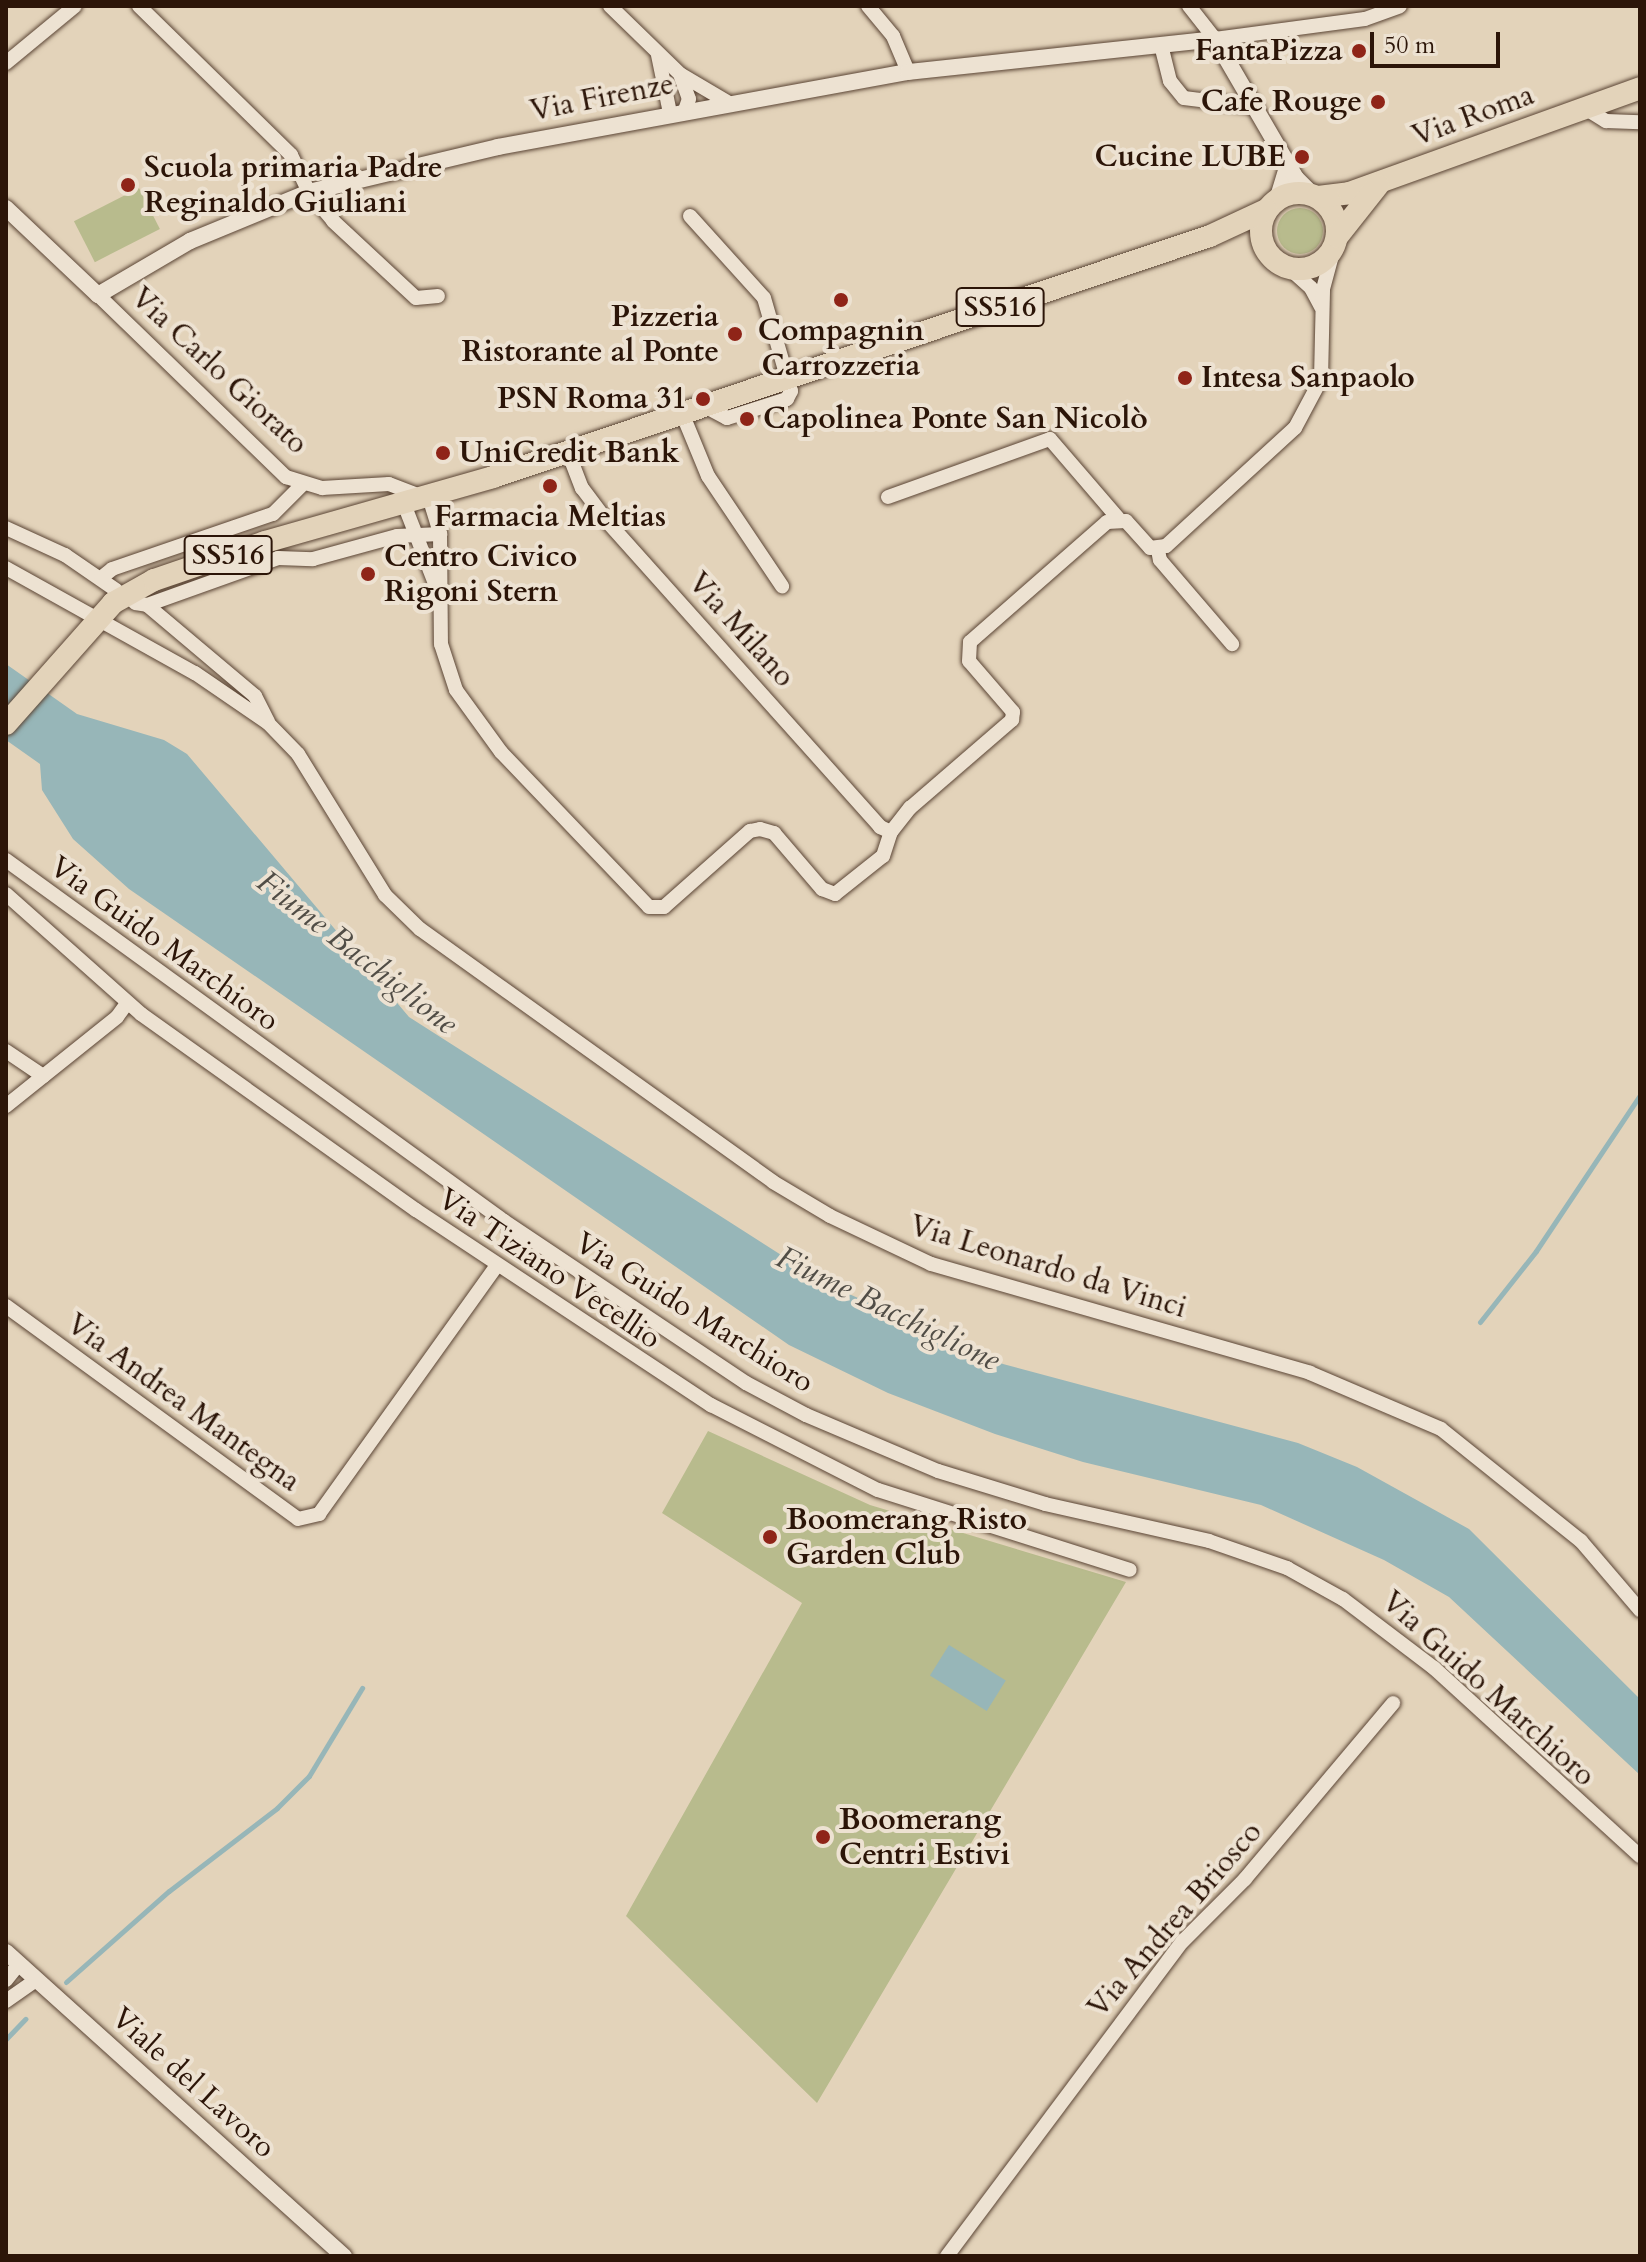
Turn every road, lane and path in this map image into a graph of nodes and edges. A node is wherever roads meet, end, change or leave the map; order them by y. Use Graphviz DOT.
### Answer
graph roads {
  1 [pos="75,6"];
  2 [pos="139,6"];
  3 [pos="610,6"];
  4 [pos="868,6"];
  5 [pos="1189,6"];
  6 [pos="1400,6"];
  7 [pos="1215,39"];
  8 [pos="1161,45"];
  9 [pos="654,48"];
  10 [pos="6,63"];
  11 [pos="908,72"];
  12 [pos="680,74"];
  13 [pos="1640,88"];
  14 [pos="729,103"];
  15 [pos="1256,107"];
  16 [pos="1585,108"];
  17 [pos="677,111"];
  18 [pos="1640,122"];
  19 [pos="1288,165"];
  20 [pos="1382,180"];
  21 [pos="309,192"];
  22 [pos="1316,196"];
  23 [pos="1272,205"];
  24 [pos="6,208"];
  25 [pos="690,216"];
  26 [pos="1210,236"];
  27 [pos="1335,244"];
  28 [pos="1269,255"];
  29 [pos="1289,268"];
  30 [pos="98,295"];
  31 [pos="438,296"];
  32 [pos="1321,307"];
  33 [pos="789,378"];
  34 [pos="682,413"];
  35 [pos="568,452"];
  36 [pos="303,484"];
  37 [pos="888,497"];
  38 [pos="420,500"];
  39 [pos="1118,518"];
  40 [pos="6,528"];
  41 [pos="440,534"];
  42 [pos="417,537"];
  43 [pos="1158,550"];
  44 [pos="6,568"];
  45 [pos="101,578"];
  46 [pos="782,586"];
  47 [pos="116,590"];
  48 [pos="439,594"];
  49 [pos="94,623"];
  50 [pos="1232,644"];
  51 [pos="268,723"];
  52 [pos="6,724"];
  53 [pos="891,832"];
  54 [pos="6,860"];
  55 [pos="6,894"];
  56 [pos="127,1003"];
  57 [pos="6,1051"];
  58 [pos="43,1076"];
  59 [pos="6,1106"];
  60 [pos="497,1265"];
  61 [pos="6,1306"];
  62 [pos="1130,1570"];
  63 [pos="1640,1610"];
  64 [pos="1393,1703"];
  65 [pos="1640,1856"];
  66 [pos="6,1952"];
  67 [pos="19,1964"];
  68 [pos="6,1980"];
  69 [pos="36,1980"];
  70 [pos="6,2001"];
  71 [pos="344,2256"];
  72 [pos="947,2256"];
  1 -- 10 [label="street"];
  2 -- 21 [label="street"];
  3 -- 9 [label="street"];
  4 -- 11 [label="street"];
  5 -- 7 [label="street"];
  6 -- 7 [label="street"];
  7 -- 8 [label="street, Via Firenze"];
  7 -- 15 [label="street"];
  8 -- 11 [label="street, Via Firenze"];
  8 -- 15 [label="street"];
  9 -- 12 [label="street"];
  9 -- 17 [label="street"];
  11 -- 14 [label="street, Via Firenze"];
  12 -- 14 [label="street"];
  12 -- 17 [label="street"];
  13 -- 16 [label="main road, Via Roma / SS516"];
  14 -- 17 [label="street, Via Firenze"];
  15 -- 19 [label="street"];
  16 -- 18 [label="street"];
  16 -- 20 [label="main road, Via Roma / SS516"];
  17 -- 21 [label="street, Via Firenze"];
  19 -- 22 [label="street"];
  19 -- 23 [label="street"];
  20 -- 22 [label="main road, Via Roma / SS516"];
  20 -- 27 [label="main road, Via Roma / SS516"];
  21 -- 30 [label="street, Via Firenze"];
  21 -- 31 [label="street"];
  22 -- 23 [label="main road, SS516"];
  22 -- 27 [label="main road"];
  23 -- 26 [label="main road, SS516"];
  23 -- 28 [label="main road"];
  24 -- 30 [label="street, Via Carlo Giorato"];
  25 -- 33 [label="street"];
  26 -- 28 [label="main road"];
  26 -- 33 [label="main road, SS516"];
  27 -- 29 [label="main road"];
  27 -- 32 [label="street"];
  28 -- 29 [label="main road"];
  29 -- 32 [label="street"];
  30 -- 36 [label="street, Via Carlo Giorato"];
  32 -- 43 [label="street"];
  33 -- 34 [label="main road, SS516"];
  34 -- 35 [label="main road, SS516"];
  34 -- 46 [label="street"];
  35 -- 38 [label="main road, SS516"];
  35 -- 53 [label="street, Via Milano"];
  36 -- 38 [label="street, Via Carlo Giorato"];
  36 -- 45 [label="street"];
  37 -- 39 [label="street"];
  38 -- 41 [label="street"];
  38 -- 42 [label="street"];
  38 -- 49 [label="main road, SS516"];
  39 -- 43 [label="street"];
  39 -- 53 [label="street"];
  40 -- 45 [label="street"];
  41 -- 42 [label="street"];
  41 -- 48 [label="street"];
  42 -- 48 [label="street"];
  42 -- 51 [label="street, Via Leonardo da Vinci"];
  43 -- 50 [label="street"];
  44 -- 49 [label="street, Via Leonardo da Vinci"];
  45 -- 47 [label="street"];
  48 -- 53 [label="street"];
  49 -- 51 [label="street, Via Leonardo da Vinci"];
  49 -- 52 [label="main road, SS516"];
  51 -- 63 [label="street, Via Leonardo da Vinci"];
  54 -- 65 [label="street, Via Guido Marchioro"];
  55 -- 56 [label="street, Via Tiziano Vecellio"];
  56 -- 58 [label="street"];
  56 -- 60 [label="street, Via Tiziano Vecellio"];
  57 -- 58 [label="street"];
  58 -- 59 [label="street"];
  60 -- 61 [label="street, Via Andrea Mantegna"];
  60 -- 62 [label="street, Via Tiziano Vecellio"];
  64 -- 72 [label="street, Via Andrea Briosco"];
  66 -- 67 [label="street, Viale del Lavoro"];
  67 -- 68 [label="street"];
  67 -- 69 [label="street, Viale del Lavoro"];
  69 -- 70 [label="street"];
  69 -- 71 [label="street, Viale del Lavoro"];
}
